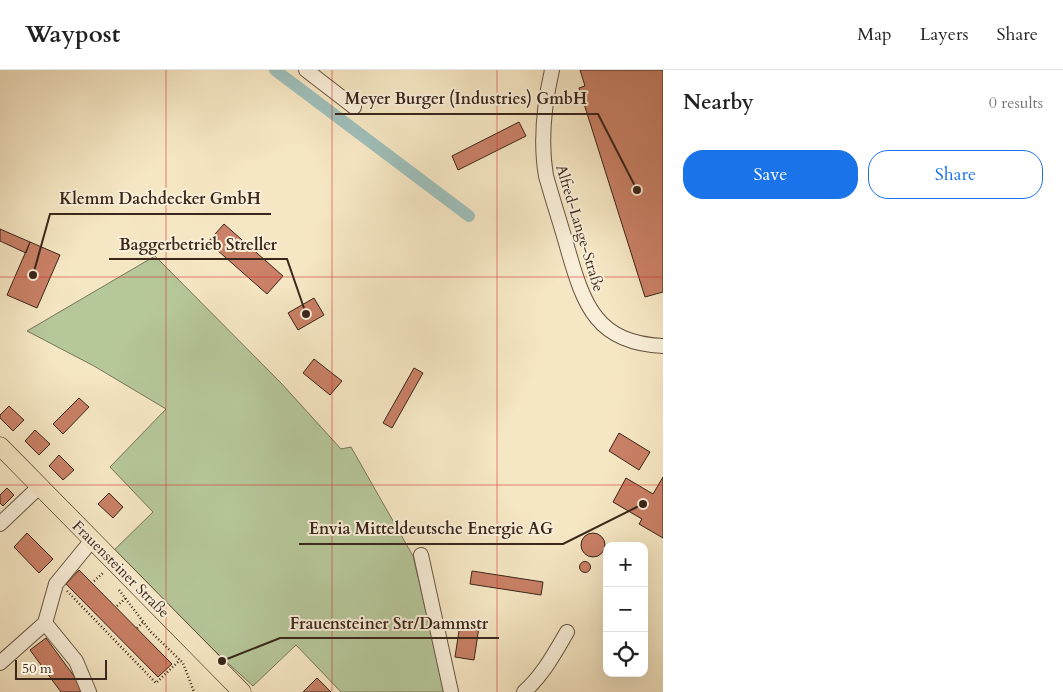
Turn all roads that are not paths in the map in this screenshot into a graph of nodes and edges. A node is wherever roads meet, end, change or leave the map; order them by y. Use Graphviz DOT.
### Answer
graph roads {
  1 [pos="306,70"];
  2 [pos="552,70"];
  3 [pos="354,107"];
  4 [pos="663,346"];
  5 [pos="0,446"];
  6 [pos="40,486"];
  7 [pos="0,524"];
  8 [pos="92,540"];
  9 [pos="421,555"];
  10 [pos="45,622"];
  11 [pos="567,632"];
  12 [pos="0,663"];
  13 [pos="89,692"];
  14 [pos="242,692"];
  15 [pos="451,692"];
  16 [pos="524,692"];
  1 -- 3 [label="street"];
  2 -- 4 [label="street, Alfred-Lange-Straße"];
  5 -- 6 [label="main road, Frauensteiner Straße"];
  6 -- 7 [label="street"];
  6 -- 8 [label="main road, Frauensteiner Straße"];
  8 -- 10 [label="street"];
  8 -- 14 [label="main road, Frauensteiner Straße"];
  9 -- 15 [label="street"];
  10 -- 12 [label="street"];
  10 -- 13 [label="street"];
  11 -- 16 [label="street"];
}
